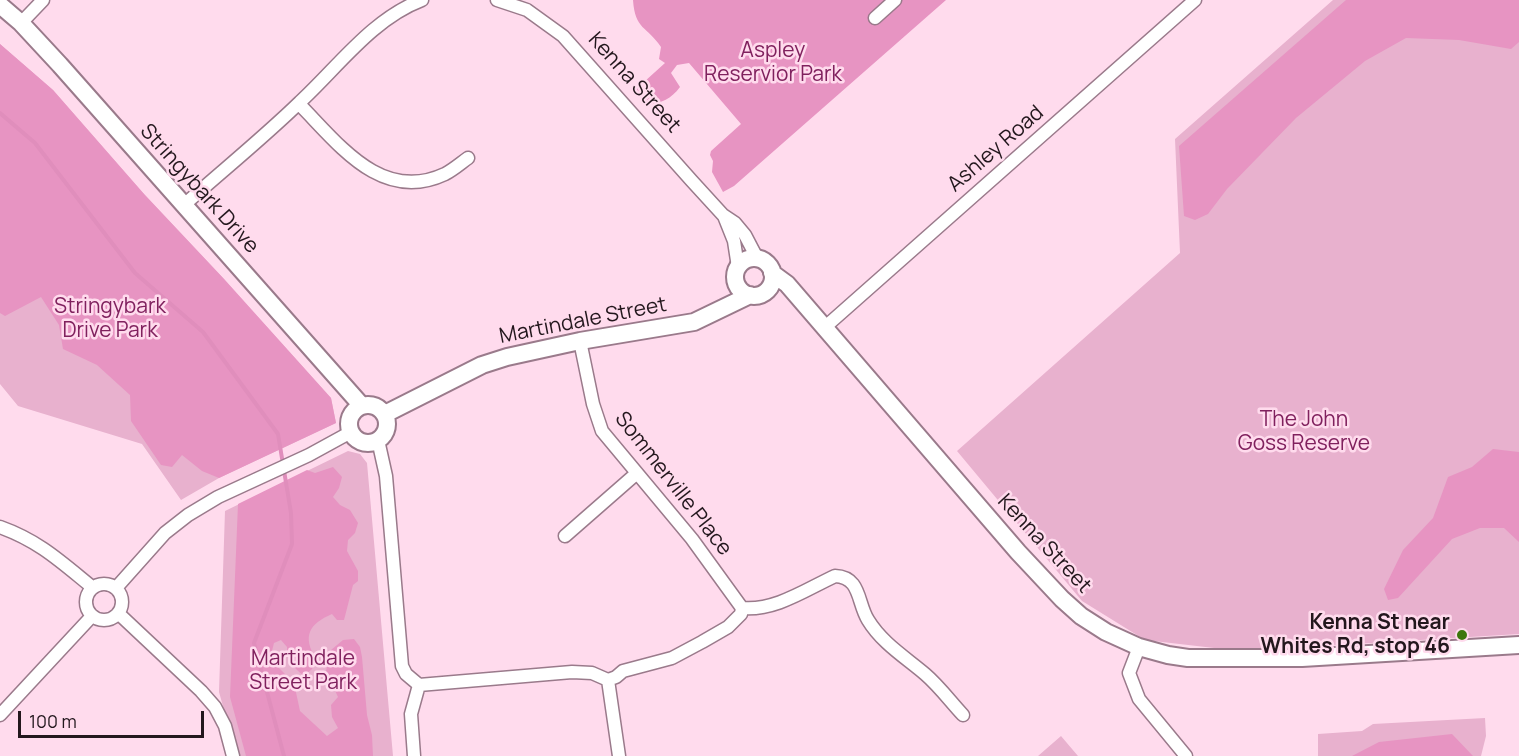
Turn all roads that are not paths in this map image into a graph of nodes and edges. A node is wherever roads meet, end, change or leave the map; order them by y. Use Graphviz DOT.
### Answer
graph roads {
  1 [pos="43,0"];
  2 [pos="422,0"];
  3 [pos="497,0"];
  4 [pos="895,0"];
  5 [pos="1195,0"];
  6 [pos="0,5"];
  7 [pos="875,18"];
  8 [pos="21,23"];
  9 [pos="299,104"];
  10 [pos="468,158"];
  11 [pos="184,205"];
  12 [pos="723,215"];
  13 [pos="757,258"];
  14 [pos="772,273"];
  15 [pos="737,275"];
  16 [pos="758,293"];
  17 [pos="799,300"];
  18 [pos="694,322"];
  19 [pos="824,328"];
  20 [pos="580,341"];
  21 [pos="362,406"];
  22 [pos="385,414"];
  23 [pos="351,432"];
  24 [pos="378,440"];
  25 [pos="637,473"];
  26 [pos="0,527"];
  27 [pos="566,536"];
  28 [pos="92,587"];
  29 [pos="116,588"];
  30 [pos="742,608"];
  31 [pos="118,613"];
  32 [pos="92,616"];
  33 [pos="1519,645"];
  34 [pos="1138,647"];
  35 [pos="608,680"];
  36 [pos="419,686"];
  37 [pos="963,715"];
  38 [pos="0,716"];
  39 [pos="233,756"];
  40 [pos="414,756"];
  41 [pos="619,756"];
  42 [pos="1186,756"];
  1 -- 8 [label="street"];
  2 -- 9 [label="street"];
  3 -- 12 [label="street, Kenna Street"];
  4 -- 7 [label="street"];
  5 -- 19 [label="street, Ashley Road"];
  6 -- 8 [label="street, Stringybark Drive"];
  8 -- 11 [label="street, Stringybark Drive"];
  9 -- 10 [label="street"];
  9 -- 11 [label="street"];
  11 -- 21 [label="street, Stringybark Drive"];
  12 -- 13 [label="street, Kenna Street"];
  12 -- 15 [label="street, Kenna Street"];
  13 -- 14 [label="street, Kenna Street"];
  13 -- 15 [label="street"];
  14 -- 16 [label="street"];
  14 -- 17 [label="street, Kenna Street"];
  15 -- 16 [label="street"];
  15 -- 18 [label="street, Martindale Street"];
  16 -- 17 [label="street"];
  16 -- 18 [label="street, Martindale Street"];
  17 -- 19 [label="street, Kenna Street"];
  18 -- 20 [label="street, Martindale Street"];
  19 -- 34 [label="street, Kenna Street"];
  20 -- 22 [label="street, Martindale Street"];
  20 -- 25 [label="street, Sommerville Place"];
  21 -- 22 [label="street, Stringybark Drive"];
  21 -- 23 [label="street"];
  22 -- 24 [label="street"];
  23 -- 24 [label="street"];
  23 -- 29 [label="street"];
  24 -- 36 [label="street"];
  25 -- 27 [label="street"];
  25 -- 30 [label="street, Sommerville Place"];
  26 -- 28 [label="street"];
  28 -- 29 [label="street"];
  28 -- 32 [label="street"];
  29 -- 31 [label="street"];
  30 -- 35 [label="street"];
  30 -- 37 [label="street"];
  31 -- 32 [label="street"];
  31 -- 39 [label="street"];
  32 -- 38 [label="street"];
  33 -- 34 [label="street, Kenna Street"];
  34 -- 42 [label="street"];
  35 -- 36 [label="street"];
  35 -- 41 [label="street"];
  36 -- 40 [label="street"];
}
